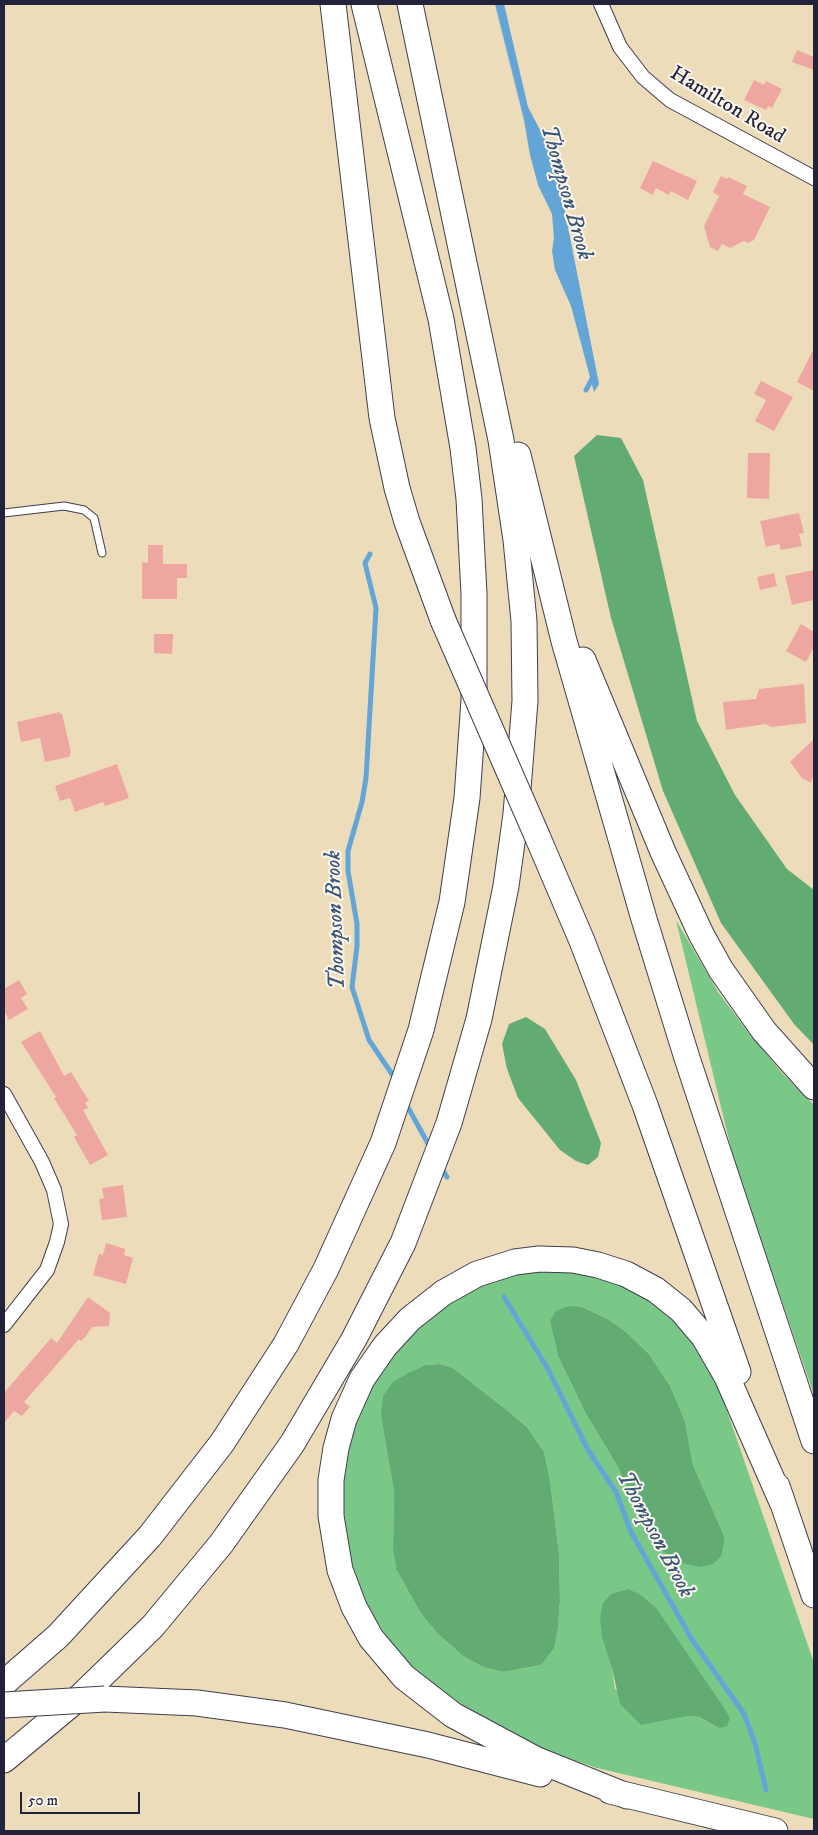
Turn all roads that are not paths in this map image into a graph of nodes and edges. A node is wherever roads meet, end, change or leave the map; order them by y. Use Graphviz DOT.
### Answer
graph roads {
  1 [pos="333,4"];
  2 [pos="364,4"];
  3 [pos="410,4"];
  4 [pos="601,4"];
  5 [pos="420,48"];
  6 [pos="814,178"];
  7 [pos="4,513"];
  8 [pos="102,553"];
  9 [pos="545,569"];
  10 [pos="814,1087"];
  11 [pos="4,1094"];
  12 [pos="4,1325"];
  13 [pos="814,1441"];
  14 [pos="782,1502"];
  15 [pos="814,1595"];
  16 [pos="4,1683"];
  17 [pos="4,1705"];
  18 [pos="4,1760"];
  19 [pos="627,1796"];
  20 [pos="775,1831"];
  1 -- 14 [label="highway, bridge"];
  2 -- 16 [label="highway"];
  3 -- 5 [label="highway"];
  4 -- 6 [label="street, Hamilton Road"];
  5 -- 9 [label="highway"];
  5 -- 18 [label="highway"];
  7 -- 8 [label="lane"];
  9 -- 10 [label="highway"];
  9 -- 13 [label="highway"];
  11 -- 12 [label="street"];
  14 -- 15 [label="highway"];
  14 -- 19 [label="highway"];
  17 -- 19 [label="highway, bridge"];
  19 -- 20 [label="highway"];
}
